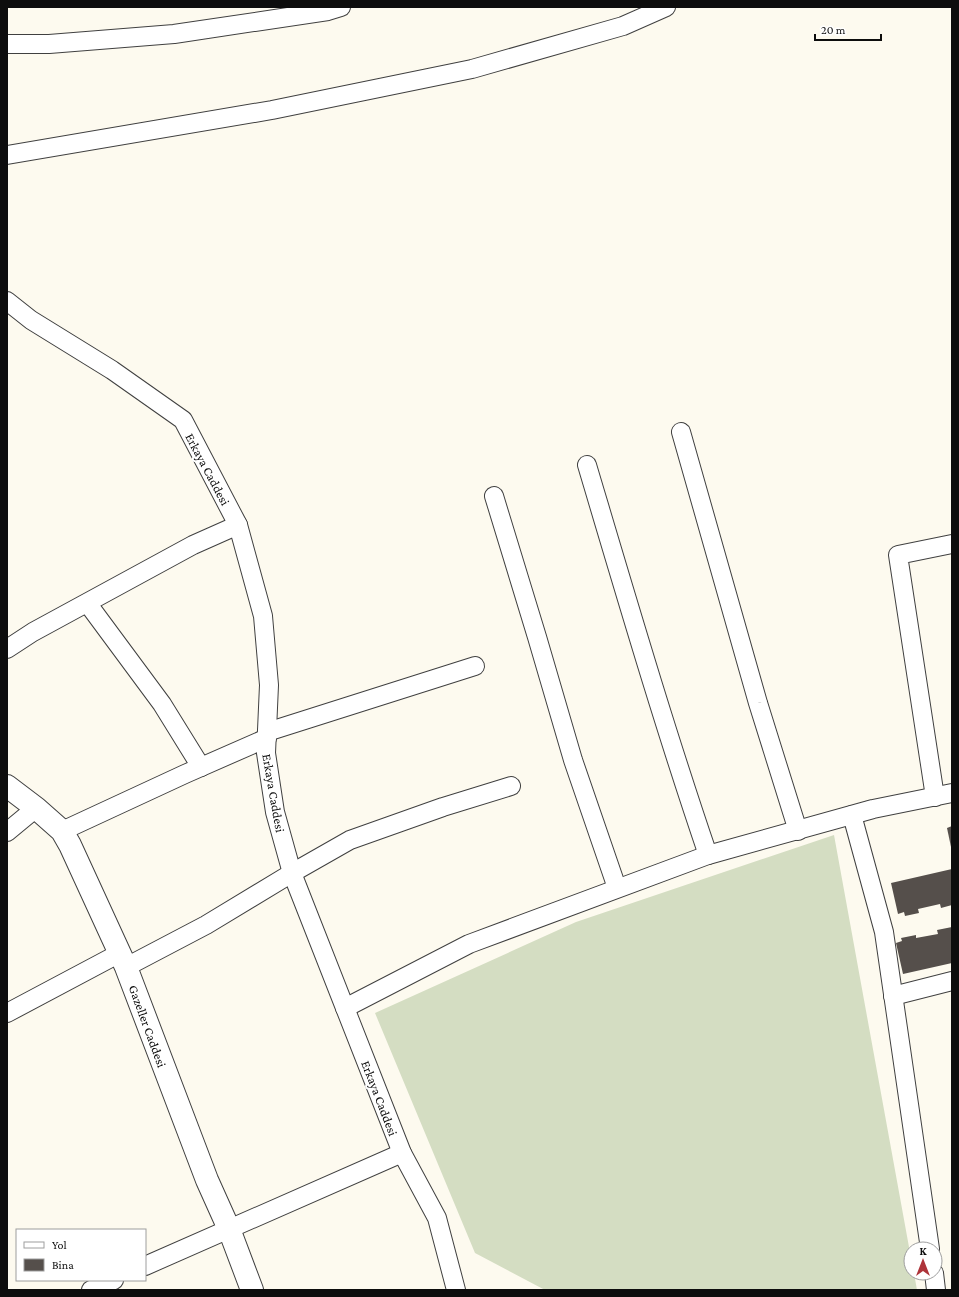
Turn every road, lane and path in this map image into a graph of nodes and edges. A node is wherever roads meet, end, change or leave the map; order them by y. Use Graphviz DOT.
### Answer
graph roads {
  1 [pos="341,7"];
  2 [pos="666,7"];
  3 [pos="7,44"];
  4 [pos="7,156"];
  5 [pos="7,301"];
  6 [pos="681,432"];
  7 [pos="588,465"];
  8 [pos="494,496"];
  9 [pos="238,525"];
  10 [pos="952,544"];
  11 [pos="88,604"];
  12 [pos="7,649"];
  13 [pos="475,666"];
  14 [pos="267,735"];
  15 [pos="201,767"];
  16 [pos="7,786"];
  17 [pos="511,786"];
  18 [pos="944,795"];
  19 [pos="36,808"];
  20 [pos="852,815"];
  21 [pos="62,831"];
  22 [pos="798,831"];
  23 [pos="7,832"];
  24 [pos="708,855"];
  25 [pos="292,873"];
  26 [pos="617,888"];
  27 [pos="123,960"];
  28 [pos="952,981"];
  29 [pos="893,996"];
  30 [pos="345,1008"];
  31 [pos="7,1013"];
  32 [pos="402,1153"];
  33 [pos="229,1229"];
  34 [pos="929,1241"];
  35 [pos="146,1266"];
  36 [pos="112,1281"];
  37 [pos="91,1290"];
  38 [pos="252,1290"];
  39 [pos="456,1290"];
  1 -- 3 [label="street"];
  2 -- 4 [label="street"];
  5 -- 9 [label="street, Erkaya Caddesi"];
  6 -- 22 [label="street"];
  7 -- 24 [label="street"];
  8 -- 26 [label="street"];
  9 -- 11 [label="street"];
  9 -- 14 [label="street, Erkaya Caddesi"];
  10 -- 18 [label="street"];
  11 -- 12 [label="street"];
  11 -- 15 [label="street"];
  13 -- 14 [label="street"];
  14 -- 15 [label="street"];
  14 -- 25 [label="street, Erkaya Caddesi"];
  15 -- 21 [label="street"];
  16 -- 19 [label="street, Gazeller Caddesi"];
  17 -- 25 [label="street"];
  18 -- 20 [label="street"];
  19 -- 21 [label="street, Gazeller Caddesi"];
  19 -- 23 [label="street"];
  20 -- 22 [label="street"];
  20 -- 29 [label="street"];
  21 -- 27 [label="street, Gazeller Caddesi"];
  22 -- 24 [label="street"];
  24 -- 26 [label="street"];
  25 -- 27 [label="street"];
  25 -- 30 [label="street, Erkaya Caddesi"];
  26 -- 30 [label="street"];
  27 -- 31 [label="street"];
  27 -- 33 [label="street, Gazeller Caddesi"];
  28 -- 29 [label="street"];
  29 -- 34 [label="street"];
  30 -- 32 [label="street, Erkaya Caddesi"];
  32 -- 33 [label="street"];
  32 -- 39 [label="street, Erkaya Caddesi"];
  33 -- 35 [label="street"];
  33 -- 38 [label="street, Gazeller Caddesi"];
  36 -- 37 [label="street"];
}
